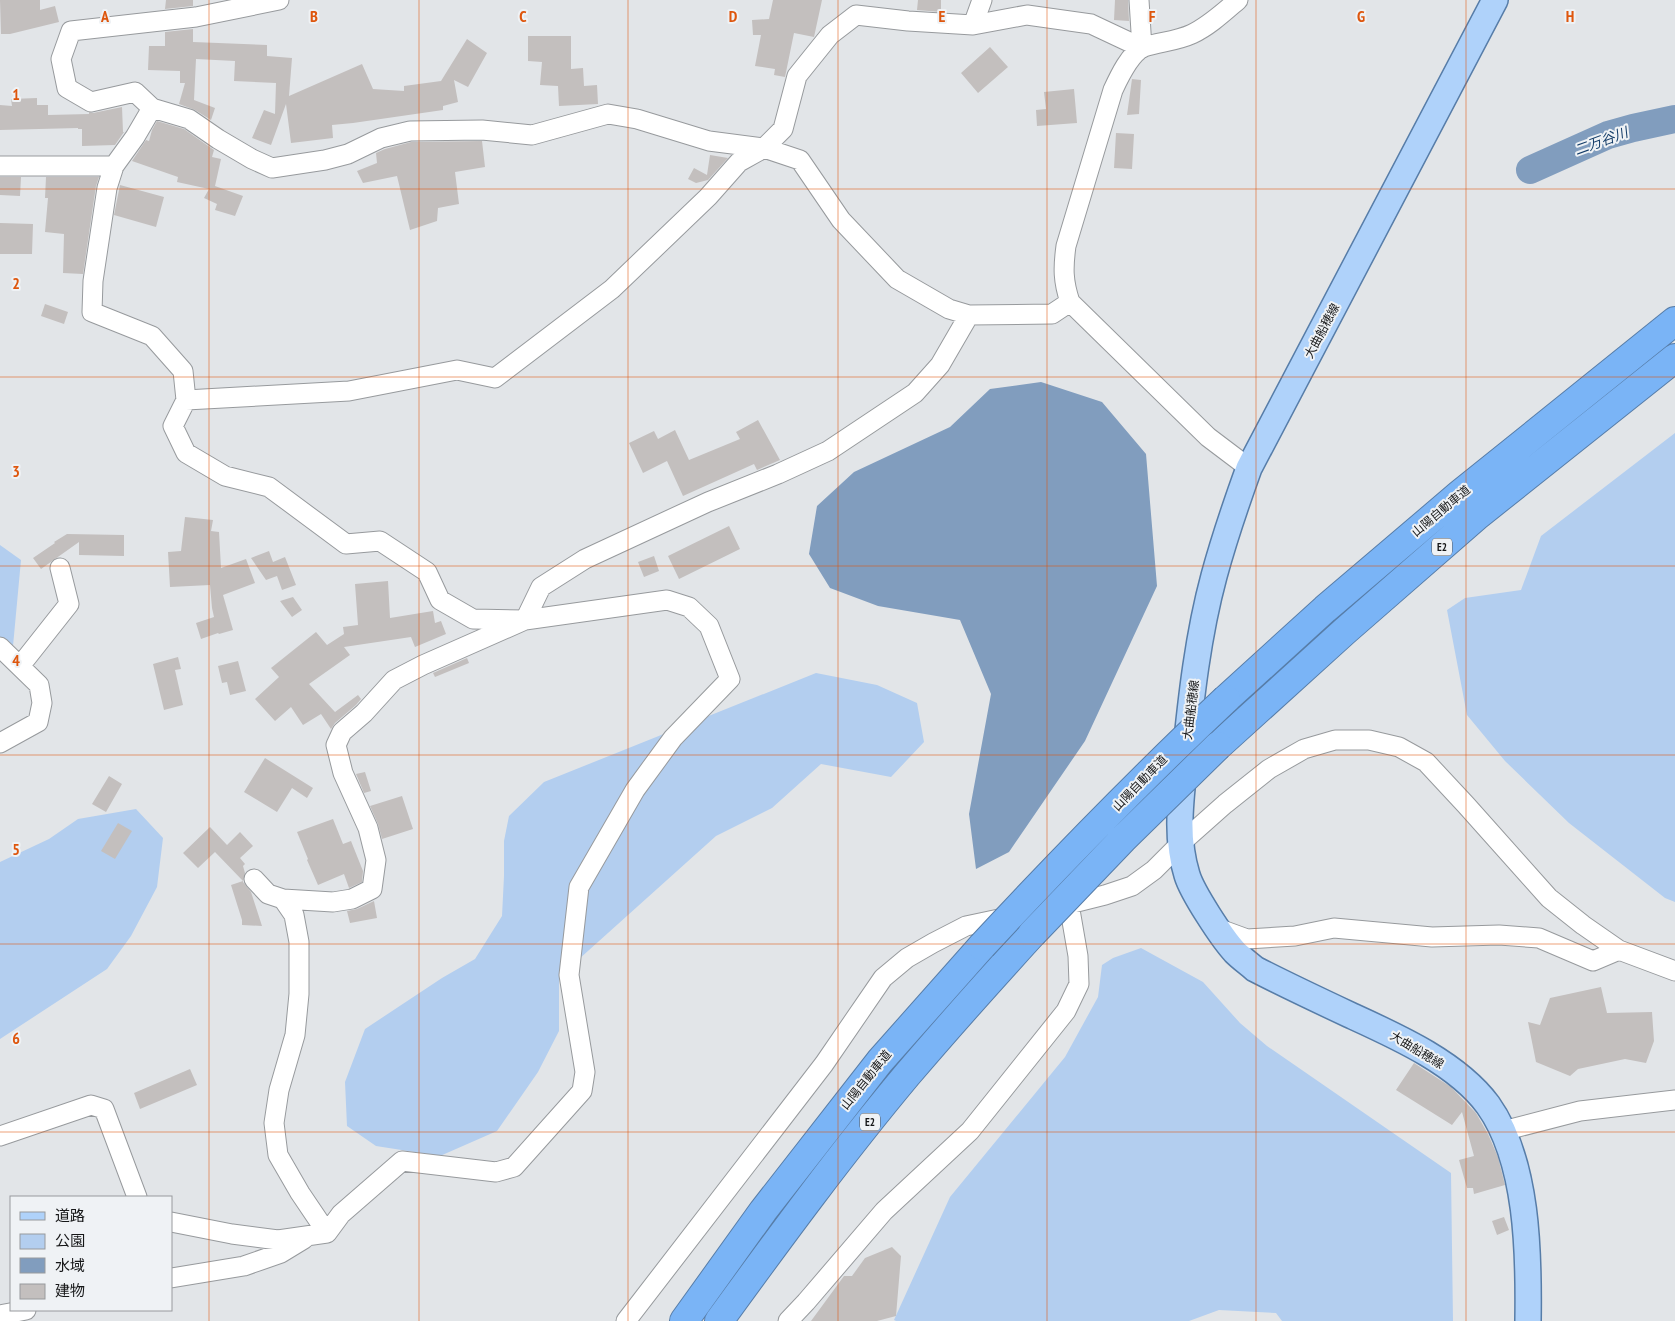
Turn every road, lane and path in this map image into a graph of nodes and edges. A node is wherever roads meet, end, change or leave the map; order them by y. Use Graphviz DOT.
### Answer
graph roads {
  1 [pos="279,0"];
  2 [pos="982,0"];
  3 [pos="1139,0"];
  4 [pos="1238,0"];
  5 [pos="1495,0"];
  6 [pos="973,25"];
  7 [pos="1142,48"];
  8 [pos="152,108"];
  9 [pos="764,148"];
  10 [pos="0,166"];
  11 [pos="114,166"];
  12 [pos="1070,302"];
  13 [pos="969,315"];
  14 [pos="1675,321"];
  15 [pos="1675,358"];
  16 [pos="186,400"];
  17 [pos="1249,468"];
  18 [pos="60,568"];
  19 [pos="526,620"];
  20 [pos="0,647"];
  21 [pos="20,666"];
  22 [pos="0,743"];
  23 [pos="1180,844"];
  24 [pos="254,879"];
  25 [pos="283,899"];
  26 [pos="1069,904"];
  27 [pos="1217,928"];
  28 [pos="1619,950"];
  29 [pos="1675,971"];
  30 [pos="1675,1100"];
  31 [pos="1503,1131"];
  32 [pos="0,1136"];
  33 [pos="137,1196"];
  34 [pos="172,1222"];
  35 [pos="319,1234"];
  36 [pos="172,1278"];
  37 [pos="21,1311"];
  38 [pos="0,1315"];
  39 [pos="626,1321"];
  40 [pos="684,1321"];
  41 [pos="719,1321"];
  42 [pos="788,1321"];
  43 [pos="1528,1321"];
  1 -- 8 [label="street"];
  2 -- 6 [label="street"];
  3 -- 7 [label="street"];
  4 -- 7 [label="street"];
  5 -- 17 [label="main road, 大曲船穂線"];
  6 -- 7 [label="street"];
  6 -- 9 [label="street"];
  7 -- 12 [label="street"];
  8 -- 9 [label="street"];
  8 -- 11 [label="street"];
  9 -- 13 [label="street"];
  9 -- 16 [label="street"];
  10 -- 11 [label="street"];
  11 -- 16 [label="street"];
  12 -- 13 [label="street"];
  12 -- 17 [label="street"];
  13 -- 19 [label="street"];
  14 -- 40 [label="highway, 山陽自動車道 / E2, bridge"];
  15 -- 41 [label="highway, E2, bridge"];
  16 -- 19 [label="street"];
  17 -- 23 [label="main road, 大曲船穂線"];
  18 -- 21 [label="street"];
  19 -- 25 [label="street"];
  19 -- 35 [label="street"];
  20 -- 21 [label="street"];
  21 -- 22 [label="street"];
  23 -- 26 [label="street"];
  23 -- 27 [label="main road, 大曲船穂線"];
  23 -- 28 [label="street"];
  24 -- 25 [label="street"];
  25 -- 35 [label="street"];
  26 -- 39 [label="street"];
  26 -- 42 [label="street"];
  27 -- 28 [label="street"];
  27 -- 31 [label="main road, 大曲船穂線"];
  28 -- 29 [label="street"];
  30 -- 31 [label="street"];
  31 -- 43 [label="main road, 大曲船穂線"];
  32 -- 33 [label="street"];
  34 -- 35 [label="street"];
  35 -- 36 [label="street"];
  37 -- 38 [label="street"];
}
